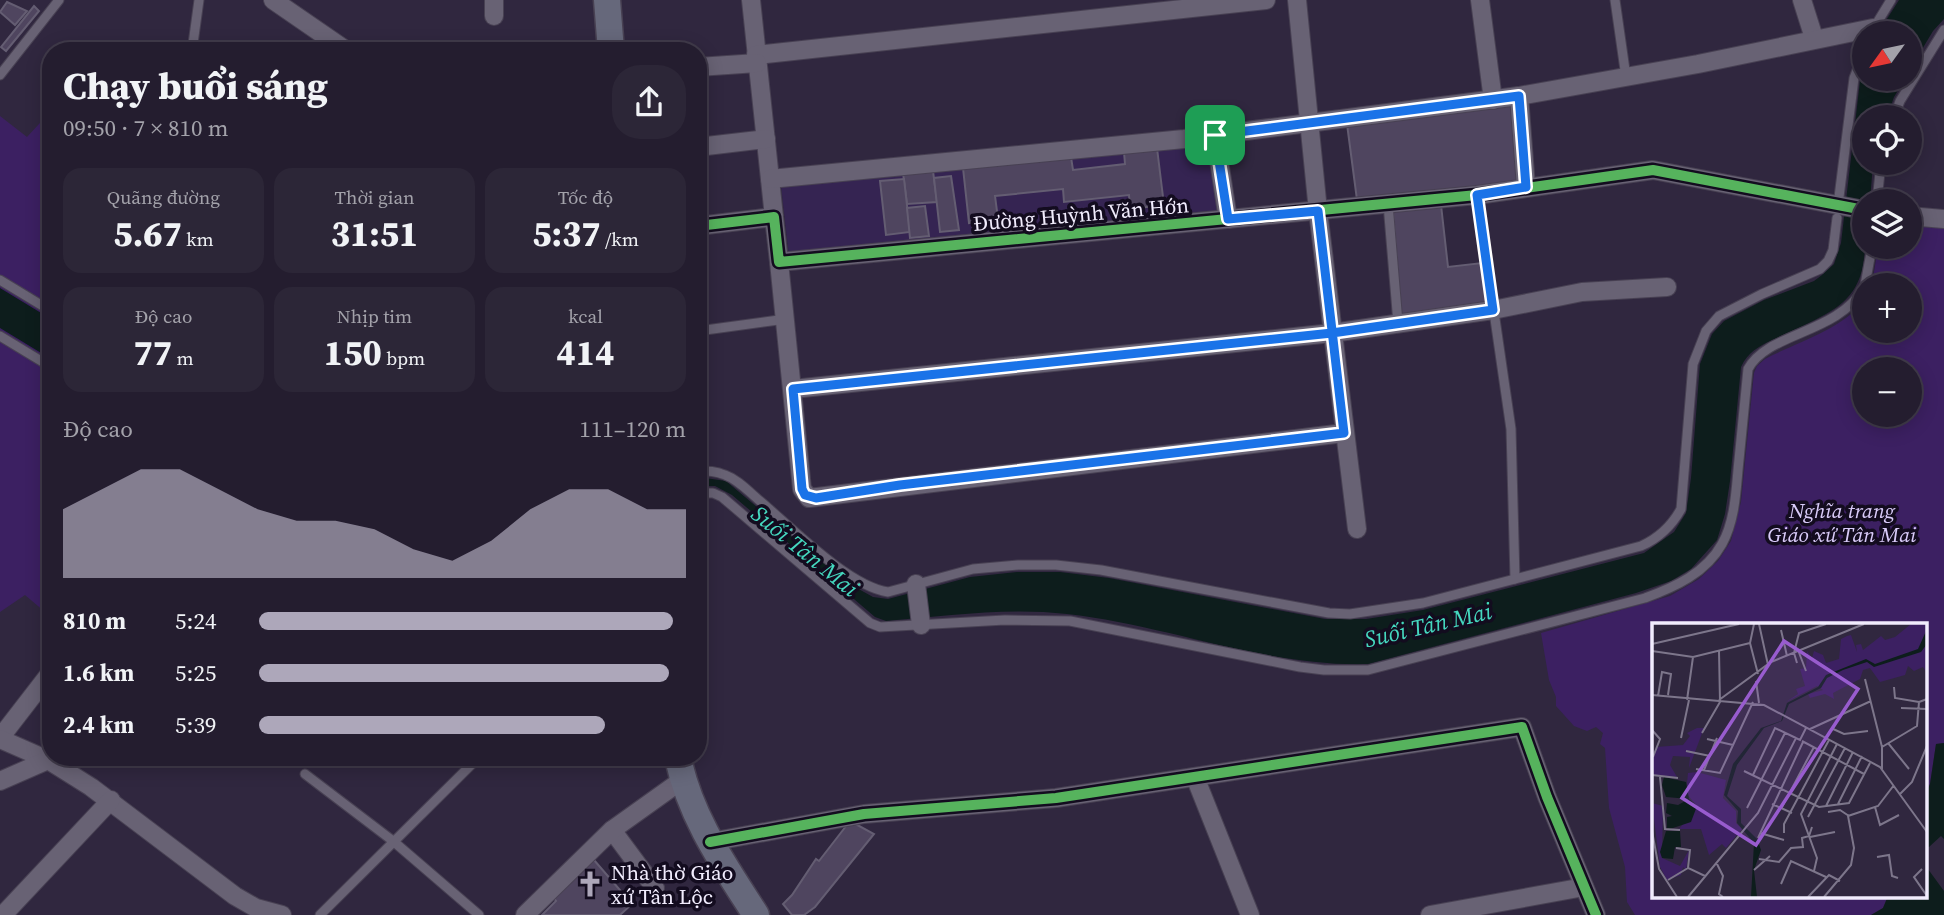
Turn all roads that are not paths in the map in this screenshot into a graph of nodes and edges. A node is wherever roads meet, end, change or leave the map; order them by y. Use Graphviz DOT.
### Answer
graph roads {
  1 [pos="59,0"];
  2 [pos="200,0"];
  3 [pos="273,0"];
  4 [pos="607,0"];
  5 [pos="751,0"];
  6 [pos="1266,0"];
  7 [pos="1297,0"];
  8 [pos="1480,0"];
  9 [pos="1615,0"];
  10 [pos="1802,0"];
  11 [pos="1891,0"];
  12 [pos="1878,21"];
  13 [pos="1944,30"];
  14 [pos="1852,33"];
  15 [pos="1814,38"];
  16 [pos="193,42"];
  17 [pos="333,42"];
  18 [pos="610,42"];
  19 [pos="757,59"];
  20 [pos="707,66"];
  21 [pos="0,75"];
  22 [pos="1626,77"];
  23 [pos="1852,91"];
  24 [pos="1519,96"];
  25 [pos="1493,100"];
  26 [pos="1898,105"];
  27 [pos="1309,122"];
  28 [pos="1215,135"];
  29 [pos="766,139"];
  30 [pos="707,146"];
  31 [pos="770,179"];
  32 [pos="1526,187"];
  33 [pos="1477,195"];
  34 [pos="1388,204"];
  35 [pos="1318,211"];
  36 [pos="1852,211"];
  37 [pos="1838,212"];
  38 [pos="774,217"];
  39 [pos="1922,217"];
  40 [pos="1228,219"];
  41 [pos="1944,219"];
  42 [pos="707,225"];
  43 [pos="779,262"];
  44 [pos="0,280"];
  45 [pos="1667,287"];
  46 [pos="1852,303"];
  47 [pos="42,306"];
  48 [pos="1493,310"];
  49 [pos="786,319"];
  50 [pos="1398,323"];
  51 [pos="707,330"];
  52 [pos="1332,333"];
  53 [pos="0,336"];
  54 [pos="42,362"];
  55 [pos="793,389"];
  56 [pos="1344,433"];
  57 [pos="707,471"];
  58 [pos="707,493"];
  59 [pos="1357,529"];
  60 [pos="1515,579"];
  61 [pos="916,584"];
  62 [pos="921,625"];
  63 [pos="42,684"];
  64 [pos="0,739"];
  65 [pos="42,755"];
  66 [pos="42,761"];
  67 [pos="61,766"];
  68 [pos="470,766"];
  69 [pos="680,769"];
  70 [pos="305,774"];
  71 [pos="1195,777"];
  72 [pos="0,781"];
  73 [pos="111,800"];
  74 [pos="612,830"];
  75 [pos="393,841"];
  76 [pos="710,842"];
  77 [pos="1584,887"];
  78 [pos="656,888"];
  79 [pos="3,915"];
  80 [pos="282,915"];
  81 [pos="320,915"];
  82 [pos="479,915"];
  83 [pos="525,915"];
  84 [pos="756,915"];
  85 [pos="1250,915"];
  86 [pos="1430,915"];
  87 [pos="1596,915"];
  1 -- 21 [label="lane"];
  2 -- 16 [label="lane"];
  3 -- 17 [label="street"];
  4 -- 18 [label="main road"];
  5 -- 19 [label="street"];
  6 -- 19 [label="street"];
  7 -- 27 [label="street"];
  8 -- 25 [label="street"];
  9 -- 22 [label="lane"];
  10 -- 15 [label="street"];
  11 -- 12 [label="lane"];
  13 -- 26 [label="lane"];
  14 -- 15 [label="street"];
  15 -- 22 [label="street"];
  19 -- 20 [label="street"];
  19 -- 29 [label="street"];
  22 -- 24 [label="street"];
  23 -- 37 [label="lane"];
  24 -- 25 [label="street"];
  24 -- 32 [label="street"];
  25 -- 27 [label="street"];
  27 -- 28 [label="street"];
  27 -- 35 [label="street"];
  28 -- 31 [label="street"];
  28 -- 40 [label="street"];
  29 -- 30 [label="street"];
  29 -- 31 [label="street"];
  31 -- 38 [label="street"];
  32 -- 33 [label="street, Đường Huỳnh Văn Hớn"];
  32 -- 37 [label="street, Đường Huỳnh Văn Hớn"];
  33 -- 34 [label="street, Đường Huỳnh Văn Hớn"];
  33 -- 48 [label="lane"];
  34 -- 35 [label="street, Đường Huỳnh Văn Hớn"];
  34 -- 50 [label="lane"];
  35 -- 40 [label="street, Đường Huỳnh Văn Hớn"];
  35 -- 52 [label="street"];
  36 -- 37 [label="street, Đường Huỳnh Văn Hớn"];
  37 -- 60 [label="lane"];
  38 -- 42 [label="street"];
  38 -- 43 [label="street"];
  39 -- 41 [label="street"];
  40 -- 43 [label="street, Đường Huỳnh Văn Hớn"];
  43 -- 49 [label="street"];
  44 -- 47 [label="lane"];
  45 -- 48 [label="street"];
  46 -- 62 [label="lane"];
  48 -- 50 [label="street"];
  48 -- 60 [label="lane"];
  49 -- 51 [label="lane"];
  49 -- 55 [label="street"];
  50 -- 52 [label="street"];
  52 -- 55 [label="street"];
  52 -- 56 [label="street"];
  53 -- 54 [label="lane"];
  55 -- 56 [label="street"];
  56 -- 59 [label="street"];
  57 -- 61 [label="lane"];
  58 -- 62 [label="lane"];
  60 -- 61 [label="lane"];
  61 -- 62 [label="street"];
  63 -- 64 [label="street"];
  64 -- 65 [label="street"];
  66 -- 72 [label="street"];
  67 -- 73 [label="street"];
  68 -- 75 [label="lane"];
  69 -- 74 [label="street"];
  69 -- 76 [label="main road"];
  70 -- 75 [label="lane"];
  71 -- 76 [label="street"];
  71 -- 77 [label="street"];
  71 -- 85 [label="street"];
  73 -- 79 [label="street"];
  73 -- 80 [label="street"];
  74 -- 78 [label="street"];
  74 -- 83 [label="street"];
  75 -- 81 [label="lane"];
  75 -- 82 [label="lane"];
  76 -- 84 [label="main road"];
  77 -- 86 [label="street"];
  77 -- 87 [label="street"];
}
